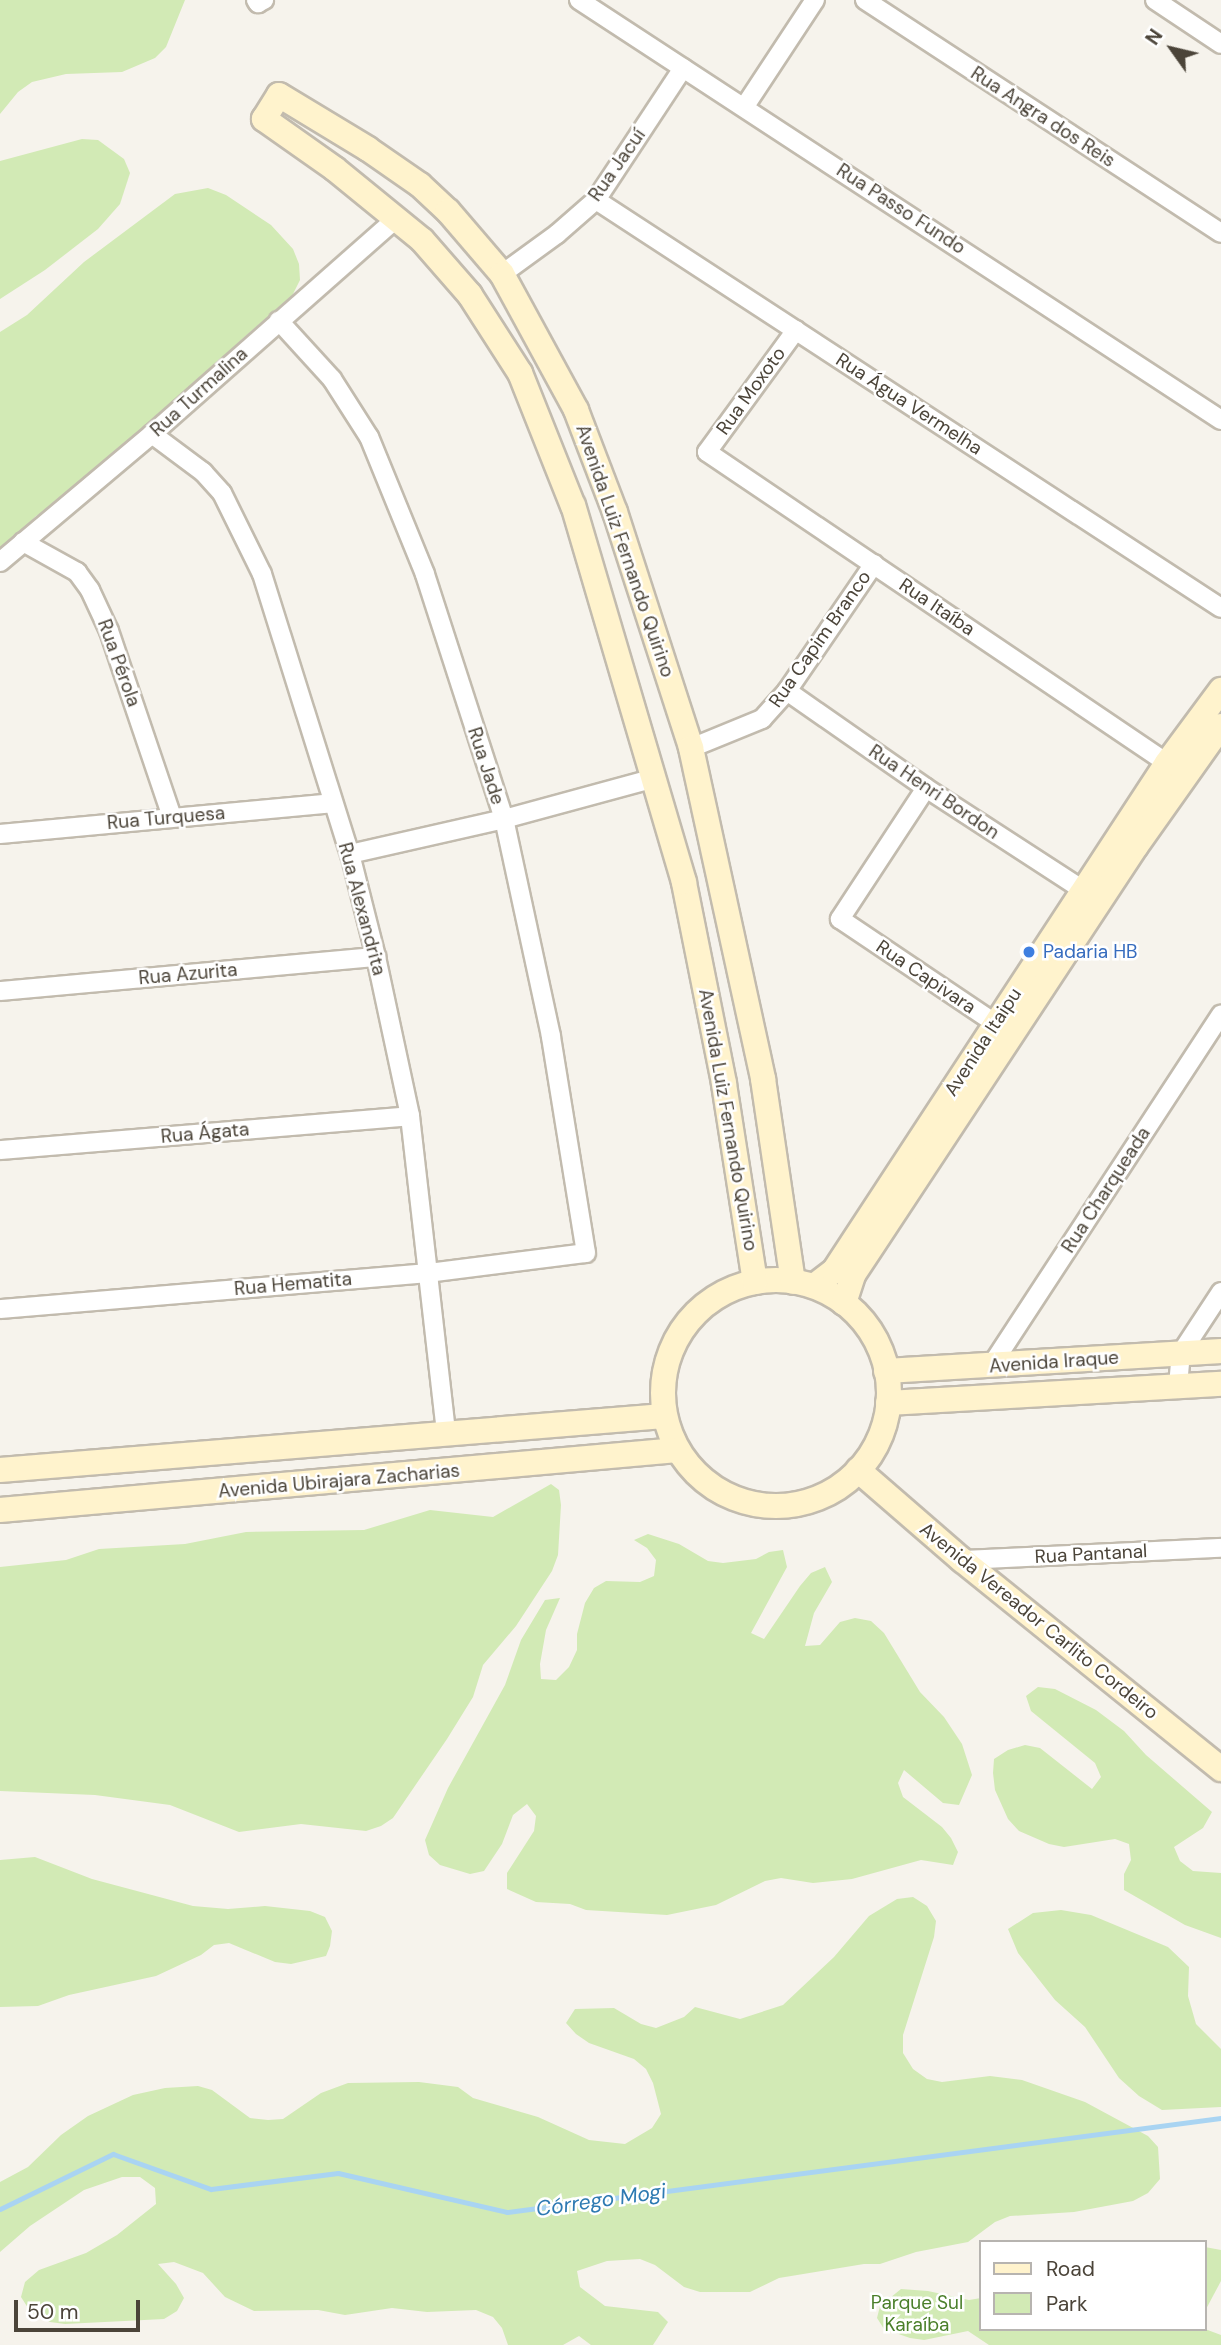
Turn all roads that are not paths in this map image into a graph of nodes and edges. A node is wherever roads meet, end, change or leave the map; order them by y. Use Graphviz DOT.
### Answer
graph roads {
  1 [pos="579,0"];
  2 [pos="815,0"];
  3 [pos="865,0"];
  4 [pos="1155,0"];
  5 [pos="1221,44"];
  6 [pos="683,68"];
  7 [pos="745,106"];
  8 [pos="596,200"];
  9 [pos="396,219"];
  10 [pos="1221,233"];
  11 [pos="502,274"];
  12 [pos="279,321"];
  13 [pos="796,330"];
  14 [pos="1221,420"];
  15 [pos="152,434"];
  16 [pos="707,452"];
  17 [pos="23,542"];
  18 [pos="0,562"];
  19 [pos="874,564"];
  20 [pos="1221,608"];
  21 [pos="614,644"];
  22 [pos="657,644"];
  23 [pos="1221,690"];
  24 [pos="786,691"];
  25 [pos="1221,726"];
  26 [pos="691,748"];
  27 [pos="1167,763"];
  28 [pos="655,778"];
  29 [pos="926,788"];
  30 [pos="332,803"];
  31 [pos="172,817"];
  32 [pos="503,819"];
  33 [pos="0,834"];
  34 [pos="350,854"];
  35 [pos="723,890"];
  36 [pos="1091,895"];
  37 [pos="687,896"];
  38 [pos="376,957"];
  39 [pos="0,991"];
  40 [pos="1221,1014"];
  41 [pos="1004,1029"];
  42 [pos="410,1116"];
  43 [pos="0,1150"];
  44 [pos="586,1253"];
  45 [pos="428,1273"];
  46 [pos="755,1282"];
  47 [pos="803,1284"];
  48 [pos="1221,1292"];
  49 [pos="845,1303"];
  50 [pos="0,1309"];
  51 [pos="1221,1351"];
  52 [pos="1181,1353"];
  53 [pos="991,1366"];
  54 [pos="886,1371"];
  55 [pos="1221,1384"];
  56 [pos="1178,1386"];
  57 [pos="888,1403"];
  58 [pos="664,1416"];
  59 [pos="446,1434"];
  60 [pos="677,1450"];
  61 [pos="0,1470"];
  62 [pos="858,1470"];
  63 [pos="0,1510"];
  64 [pos="1217,1551"];
  65 [pos="962,1560"];
  66 [pos="1221,1769"];
  1 -- 6 [label="street, Rua Passo Fundo"];
  2 -- 7 [label="street"];
  3 -- 10 [label="street, Rua Angra dos Reis"];
  4 -- 5 [label="street"];
  6 -- 7 [label="street, Rua Passo Fundo"];
  6 -- 8 [label="street, Rua Jacuí"];
  7 -- 14 [label="street, Rua Passo Fundo"];
  8 -- 11 [label="street, Rua Jacuí"];
  8 -- 13 [label="street, Rua Água Vermelha"];
  9 -- 11 [label="street, Avenida Luiz Fernando Quirino"];
  9 -- 12 [label="street, Rua Turmalina"];
  9 -- 21 [label="street, Avenida Luiz Fernando Quirino"];
  11 -- 22 [label="street, Avenida Luiz Fernando Quirino"];
  12 -- 15 [label="street, Rua Turmalina"];
  12 -- 32 [label="street, Rua Jade"];
  13 -- 16 [label="street, Rua Moxoto"];
  13 -- 20 [label="street, Rua Água Vermelha"];
  15 -- 17 [label="street, Rua Turmalina"];
  15 -- 30 [label="street, Rua Alexandrita"];
  16 -- 19 [label="street, Rua Itaíba"];
  17 -- 18 [label="street, Rua Turmalina"];
  17 -- 31 [label="street, Rua Pérola"];
  19 -- 24 [label="street, Rua Capim Branco"];
  19 -- 27 [label="street, Rua Itaíba"];
  21 -- 22 [label="street"];
  21 -- 28 [label="street, Avenida Luiz Fernando Quirino"];
  22 -- 26 [label="street, Avenida Luiz Fernando Quirino"];
  23 -- 27 [label="street, Avenida Itaipu"];
  24 -- 26 [label="street, Rua Capim Branco"];
  24 -- 29 [label="street, Rua Henri Bordon"];
  25 -- 36 [label="street, Avenida Itaipu"];
  26 -- 35 [label="street, Avenida Luiz Fernando Quirino"];
  27 -- 36 [label="street, Avenida Itaipu"];
  28 -- 32 [label="street"];
  28 -- 37 [label="street, Avenida Luiz Fernando Quirino"];
  29 -- 36 [label="street, Rua Henri Bordon"];
  29 -- 41 [label="street, Rua Capivara"];
  30 -- 31 [label="street, Rua Turquesa"];
  30 -- 34 [label="street, Rua Alexandrita"];
  31 -- 33 [label="street, Rua Turquesa"];
  32 -- 34 [label="street"];
  32 -- 44 [label="street, Rua Jade"];
  34 -- 38 [label="street, Rua Alexandrita"];
  35 -- 37 [label="street"];
  35 -- 47 [label="street, Avenida Luiz Fernando Quirino"];
  36 -- 41 [label="street, Avenida Itaipu"];
  37 -- 46 [label="street, Avenida Luiz Fernando Quirino"];
  38 -- 39 [label="street, Rua Azurita"];
  38 -- 42 [label="street, Rua Alexandrita"];
  40 -- 53 [label="street, Rua Charqueada"];
  41 -- 47 [label="street, Avenida Itaipu"];
  41 -- 49 [label="street, Avenida Itaipu"];
  42 -- 43 [label="street, Rua Ágata"];
  42 -- 45 [label="street, Rua Alexandrita"];
  44 -- 45 [label="street, Rua Hematita"];
  45 -- 50 [label="street, Rua Hematita"];
  45 -- 59 [label="street, Rua Alexandrita"];
  46 -- 47 [label="street"];
  46 -- 58 [label="street"];
  47 -- 49 [label="street"];
  48 -- 52 [label="street"];
  49 -- 54 [label="street"];
  51 -- 52 [label="street, Avenida Iraque"];
  52 -- 53 [label="street, Avenida Iraque"];
  52 -- 56 [label="street"];
  53 -- 54 [label="street, Avenida Iraque"];
  54 -- 57 [label="street"];
  55 -- 56 [label="street, Avenida Iraque"];
  56 -- 57 [label="street, Avenida Iraque"];
  57 -- 62 [label="street"];
  58 -- 59 [label="street, Avenida Ubirajara Zacharias"];
  58 -- 60 [label="street"];
  59 -- 61 [label="street, Avenida Ubirajara Zacharias"];
  60 -- 62 [label="street"];
  60 -- 63 [label="street, Avenida Ubirajara Zacharias"];
  62 -- 65 [label="street, Avenida Vereador Carlito Cordeiro"];
  64 -- 65 [label="street, Rua Pantanal"];
  65 -- 66 [label="street, Avenida Vereador Carlito Cordeiro"];
}
